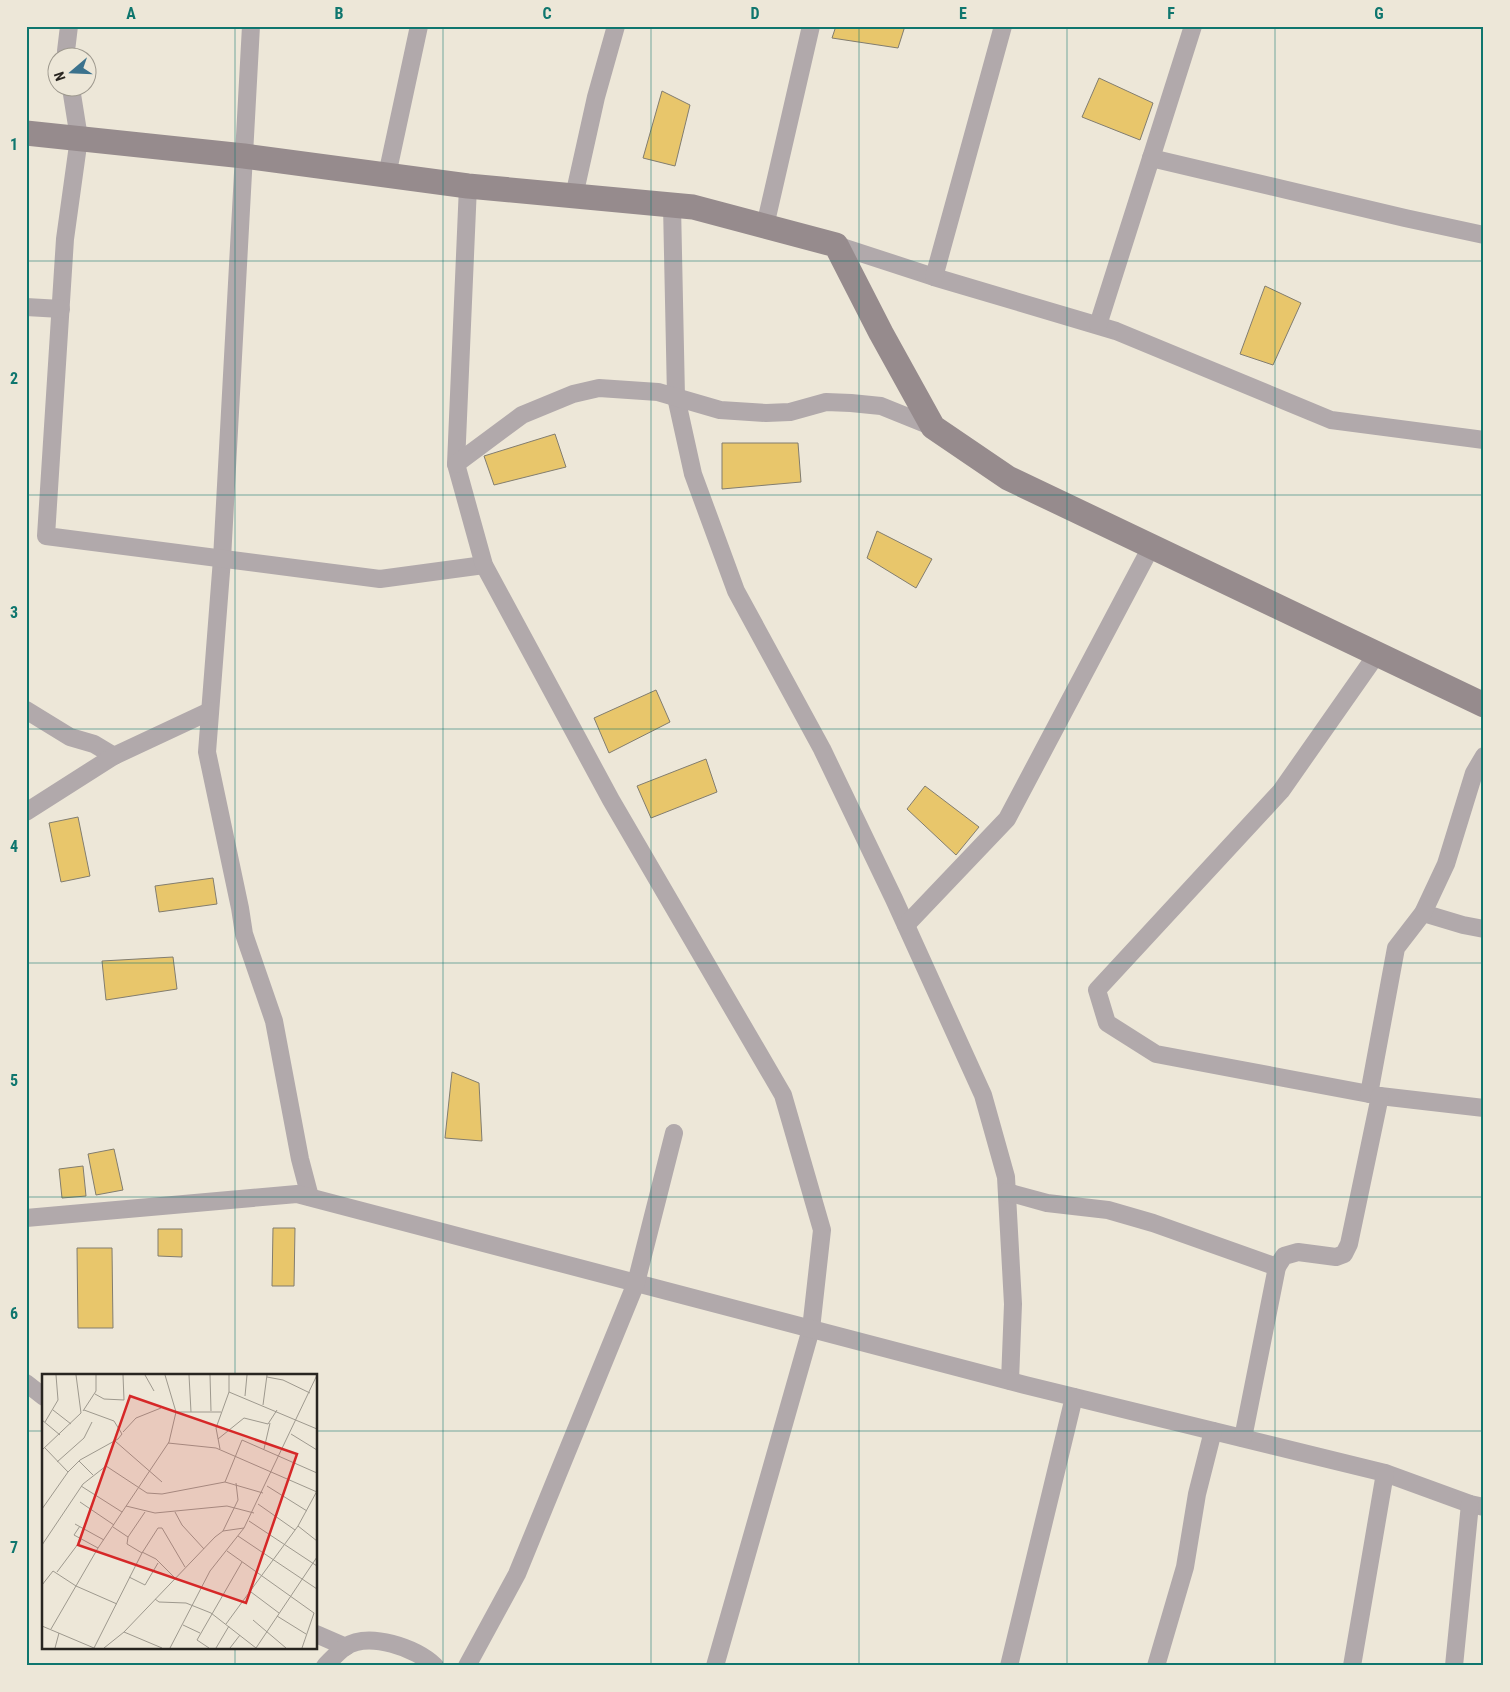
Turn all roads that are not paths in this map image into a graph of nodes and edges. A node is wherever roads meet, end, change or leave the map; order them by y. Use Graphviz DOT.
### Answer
graph roads {
  1 [pos="69,26"];
  2 [pos="251,26"];
  3 [pos="419,26"];
  4 [pos="616,26"];
  5 [pos="811,26"];
  6 [pos="1003,26"];
  7 [pos="1193,26"];
  8 [pos="66,48"];
  9 [pos="73,98"];
  10 [pos="26,132"];
  11 [pos="79,138"];
  12 [pos="244,156"];
  13 [pos="1152,158"];
  14 [pos="387,175"];
  15 [pos="468,186"];
  16 [pos="574,196"];
  17 [pos="672,205"];
  18 [pos="765,226"];
  19 [pos="1484,235"];
  20 [pos="836,245"];
  21 [pos="934,277"];
  22 [pos="26,307"];
  23 [pos="61,309"];
  24 [pos="1098,325"];
  25 [pos="676,397"];
  26 [pos="934,427"];
  27 [pos="1484,440"];
  28 [pos="456,464"];
  29 [pos="1151,547"];
  30 [pos="222,559"];
  31 [pos="484,565"];
  32 [pos="1377,654"];
  33 [pos="1484,705"];
  34 [pos="26,710"];
  35 [pos="210,711"];
  36 [pos="114,756"];
  37 [pos="1484,756"];
  38 [pos="26,812"];
  39 [pos="1423,913"];
  40 [pos="906,925"];
  41 [pos="1484,928"];
  42 [pos="1374,1095"];
  43 [pos="1484,1108"];
  44 [pos="674,1132"];
  45 [pos="1007,1192"];
  46 [pos="310,1197"];
  47 [pos="26,1218"];
  48 [pos="1277,1267"];
  49 [pos="636,1283"];
  50 [pos="811,1329"];
  51 [pos="1010,1381"];
  52 [pos="26,1384"];
  53 [pos="42,1396"];
  54 [pos="1074,1397"];
  55 [pos="1213,1431"];
  56 [pos="1243,1438"];
  57 [pos="1385,1473"];
  58 [pos="1477,1506"];
  59 [pos="318,1635"];
  60 [pos="346,1647"];
  61 [pos="325,1666"];
  62 [pos="436,1666"];
  63 [pos="467,1666"];
  64 [pos="715,1666"];
  65 [pos="1009,1666"];
  66 [pos="1156,1666"];
  67 [pos="1352,1666"];
  68 [pos="1454,1666"];
  1 -- 8 [label="street"];
  2 -- 12 [label="street"];
  3 -- 14 [label="street"];
  4 -- 16 [label="street"];
  5 -- 18 [label="street"];
  6 -- 21 [label="street"];
  7 -- 13 [label="street"];
  9 -- 11 [label="street"];
  10 -- 11 [label="street"];
  11 -- 12 [label="street"];
  11 -- 23 [label="street"];
  12 -- 14 [label="street"];
  12 -- 30 [label="street"];
  13 -- 19 [label="street"];
  13 -- 24 [label="street"];
  14 -- 15 [label="street"];
  15 -- 16 [label="street"];
  15 -- 28 [label="street"];
  16 -- 17 [label="street"];
  17 -- 18 [label="street"];
  17 -- 25 [label="street"];
  18 -- 20 [label="street"];
  20 -- 21 [label="street"];
  20 -- 26 [label="street"];
  21 -- 24 [label="street"];
  22 -- 23 [label="street"];
  23 -- 30 [label="street"];
  24 -- 27 [label="street"];
  25 -- 26 [label="street"];
  25 -- 28 [label="street"];
  25 -- 40 [label="street"];
  26 -- 29 [label="street"];
  28 -- 31 [label="street"];
  29 -- 32 [label="street"];
  29 -- 40 [label="street"];
  30 -- 31 [label="street"];
  30 -- 35 [label="street"];
  31 -- 50 [label="street"];
  32 -- 33 [label="street"];
  32 -- 42 [label="street"];
  34 -- 36 [label="street"];
  35 -- 36 [label="street"];
  35 -- 46 [label="street"];
  36 -- 38 [label="street"];
  37 -- 39 [label="street"];
  39 -- 41 [label="street"];
  39 -- 42 [label="street"];
  40 -- 45 [label="street"];
  42 -- 43 [label="street"];
  42 -- 48 [label="street"];
  44 -- 49 [label="street"];
  45 -- 48 [label="street"];
  45 -- 51 [label="street"];
  46 -- 47 [label="street"];
  46 -- 49 [label="street"];
  48 -- 56 [label="street"];
  49 -- 50 [label="street"];
  49 -- 63 [label="street"];
  50 -- 51 [label="street"];
  50 -- 64 [label="street"];
  51 -- 54 [label="street"];
  52 -- 53 [label="street"];
  54 -- 55 [label="street"];
  54 -- 65 [label="street"];
  55 -- 56 [label="street"];
  55 -- 66 [label="street"];
  56 -- 57 [label="street"];
  57 -- 58 [label="street"];
  57 -- 67 [label="street"];
  58 -- 68 [label="street"];
  59 -- 60 [label="street"];
  60 -- 61 [label="street"];
  60 -- 62 [label="street"];
}
